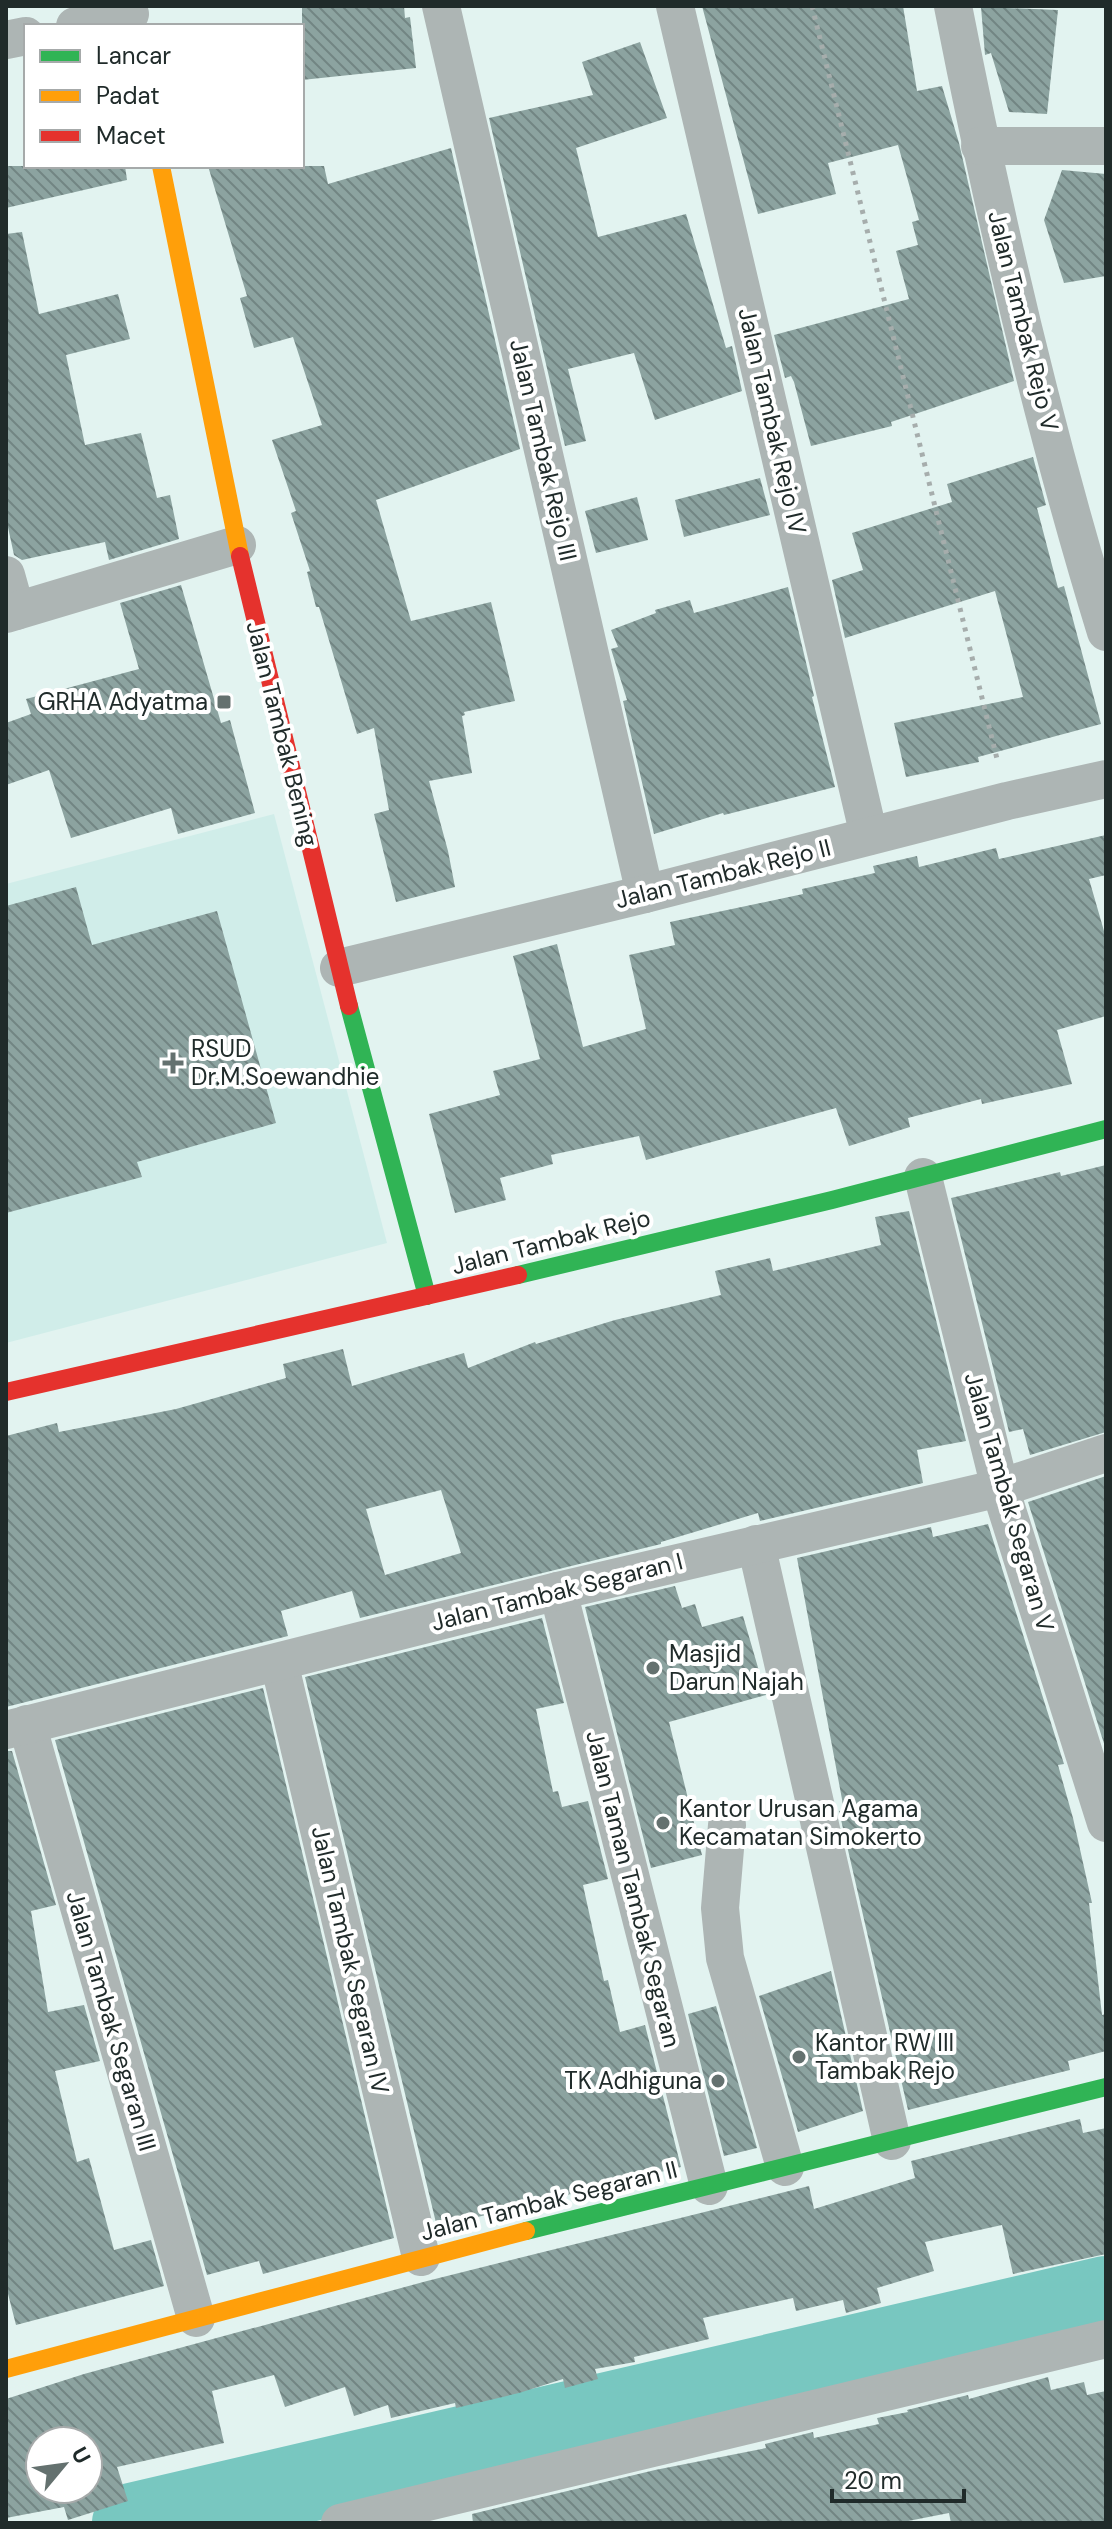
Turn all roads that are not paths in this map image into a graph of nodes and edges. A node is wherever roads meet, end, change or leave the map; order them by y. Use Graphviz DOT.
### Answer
graph roads {
  1 [pos="441,6"];
  2 [pos="675,6"];
  3 [pos="953,6"];
  4 [pos="131,15"];
  5 [pos="85,24"];
  6 [pos="980,146"];
  7 [pos="1106,146"];
  8 [pos="161,168"];
  9 [pos="1090,525"];
  10 [pos="237,545"];
  11 [pos="9,600"];
  12 [pos="1106,632"];
  13 [pos="1106,779"];
  14 [pos="869,836"];
  15 [pos="645,894"];
  16 [pos="339,968"];
  17 [pos="1104,1138"];
  18 [pos="923,1177"];
  19 [pos="427,1296"];
  20 [pos="6,1392"];
  21 [pos="1106,1453"];
  22 [pos="1000,1488"];
  23 [pos="756,1544"];
  24 [pos="558,1591"];
  25 [pos="279,1662"];
  26 [pos="17,1727"];
  27 [pos="1106,1823"];
  28 [pos="727,1825"];
  29 [pos="1106,2087"];
  30 [pos="892,2141"];
  31 [pos="785,2167"];
  32 [pos="709,2186"];
  33 [pos="421,2257"];
  34 [pos="196,2318"];
  35 [pos="1106,2339"];
  36 [pos="6,2369"];
  37 [pos="340,2523"];
  1 -- 15 [label="street, Jalan Tambak Rejo III"];
  2 -- 14 [label="street, Jalan Tambak Rejo IV"];
  3 -- 6 [label="street, Jalan Tambak Rejo V"];
  4 -- 5 [label="street"];
  6 -- 7 [label="street"];
  6 -- 9 [label="street, Jalan Tambak Rejo V"];
  8 -- 10 [label="street, Jalan Tambak Bening"];
  9 -- 12 [label="street, Jalan Tambak Rejo V"];
  10 -- 11 [label="street"];
  10 -- 16 [label="street, Jalan Tambak Bening"];
  13 -- 14 [label="street, Jalan Tambak Rejo II"];
  14 -- 15 [label="street, Jalan Tambak Rejo II"];
  15 -- 16 [label="street, Jalan Tambak Rejo II"];
  16 -- 19 [label="street, Jalan Tambak Bening"];
  17 -- 18 [label="street, Jalan Tambak Rejo"];
  18 -- 19 [label="street, Jalan Tambak Rejo"];
  18 -- 22 [label="street, Jalan Tambak Segaran V"];
  19 -- 20 [label="street, Jalan Tambak Rejo"];
  21 -- 22 [label="street, Jalan Tambak Segaran I"];
  22 -- 23 [label="street, Jalan Tambak Segaran I"];
  22 -- 27 [label="street, Jalan Tambak Segaran V"];
  23 -- 24 [label="street, Jalan Tambak Segaran I"];
  23 -- 30 [label="street"];
  24 -- 25 [label="street, Jalan Tambak Segaran I"];
  24 -- 32 [label="street, Jalan Taman Tambak Segaran"];
  25 -- 26 [label="street, Jalan Tambak Segaran I"];
  25 -- 33 [label="street, Jalan Tambak Segaran IV"];
  26 -- 34 [label="street, Jalan Tambak Segaran III"];
  28 -- 31 [label="street"];
  29 -- 30 [label="street, Jalan Tambak Segaran II"];
  30 -- 31 [label="street, Jalan Tambak Segaran II"];
  31 -- 32 [label="street, Jalan Tambak Segaran II"];
  32 -- 33 [label="street, Jalan Tambak Segaran II"];
  33 -- 34 [label="street, Jalan Tambak Segaran II"];
  34 -- 36 [label="street, Jalan Tambak Segaran II"];
  35 -- 37 [label="street"];
}
